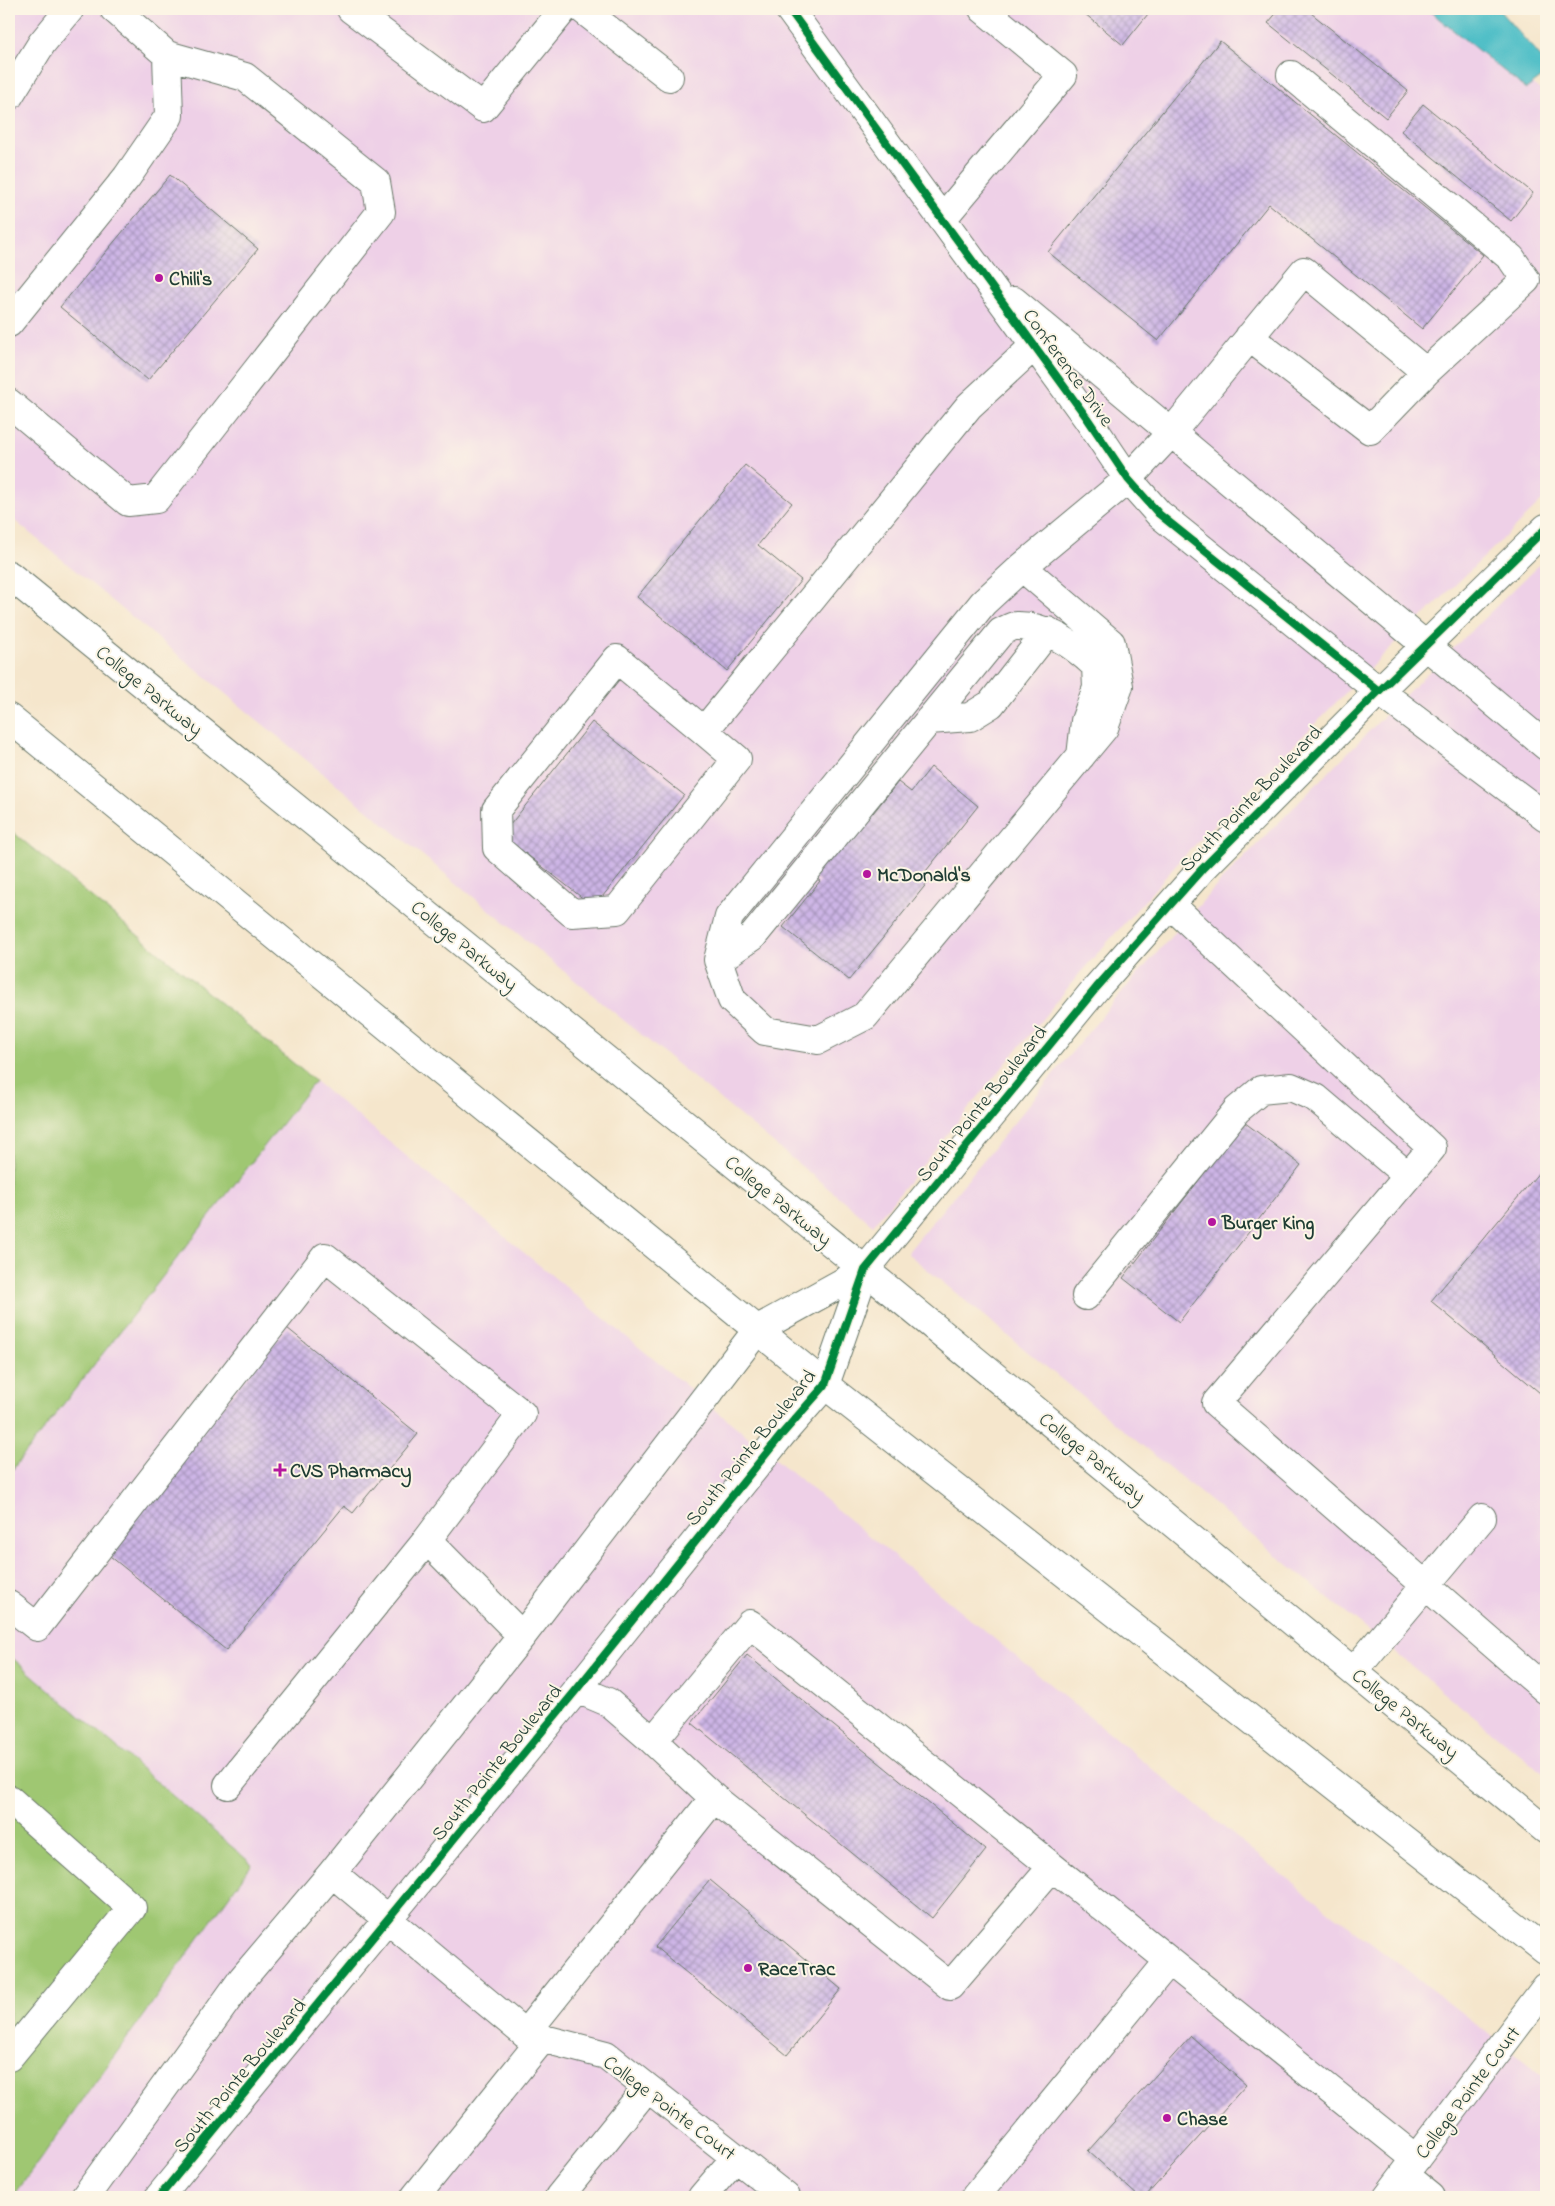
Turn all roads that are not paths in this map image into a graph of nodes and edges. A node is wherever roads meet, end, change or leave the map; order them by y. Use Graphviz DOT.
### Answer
graph roads {
  1 [pos="70,9"];
  2 [pos="114,9"];
  3 [pos="351,9"];
  4 [pos="564,9"];
  5 [pos="582,9"];
  6 [pos="789,9"];
  7 [pos="983,9"];
  8 [pos="42,43"];
  9 [pos="167,55"];
  10 [pos="9,75"];
  11 [pos="1291,75"];
  12 [pos="669,77"];
  13 [pos="9,96"];
  14 [pos="942,219"];
  15 [pos="982,274"];
  16 [pos="9,322"];
  17 [pos="1249,337"];
  18 [pos="1034,346"];
  19 [pos="1426,372"];
  20 [pos="9,403"];
  21 [pos="1171,433"];
  22 [pos="1128,479"];
  23 [pos="1546,528"];
  24 [pos="1022,567"];
  25 [pos="9,575"];
  26 [pos="1048,632"];
  27 [pos="1425,646"];
  28 [pos="1379,690"];
  29 [pos="9,718"];
  30 [pos="929,720"];
  31 [pos="704,731"];
  32 [pos="1546,746"];
  33 [pos="1081,756"];
  34 [pos="1546,817"];
  35 [pos="1171,905"];
  36 [pos="718,960"];
  37 [pos="1408,1176"];
  38 [pos="865,1270"];
  39 [pos="1086,1296"];
  40 [pos="758,1330"];
  41 [pos="826,1385"];
  42 [pos="1482,1518"];
  43 [pos="427,1540"];
  44 [pos="1427,1586"];
  45 [pos="9,1605"];
  46 [pos="522,1636"];
  47 [pos="1354,1671"];
  48 [pos="577,1689"];
  49 [pos="1546,1690"];
  50 [pos="652,1741"];
  51 [pos="228,1785"];
  52 [pos="714,1798"];
  53 [pos="9,1799"];
  54 [pos="1546,1830"];
  55 [pos="1052,1867"];
  56 [pos="332,1873"];
  57 [pos="389,1919"];
  58 [pos="1546,1951"];
  59 [pos="1169,1961"];
  60 [pos="1546,1987"];
  61 [pos="534,2036"];
  62 [pos="9,2057"];
  63 [pos="647,2088"];
  64 [pos="736,2157"];
  65 [pos="1410,2167"];
  66 [pos="84,2197"];
  67 [pos="159,2197"];
  68 [pos="416,2197"];
  69 [pos="559,2197"];
  70 [pos="702,2197"];
  71 [pos="786,2197"];
  72 [pos="977,2197"];
  73 [pos="1387,2197"];
  74 [pos="1431,2197"];
  1 -- 8 [label="street"];
  2 -- 9 [label="street"];
  3 -- 4 [label="street"];
  5 -- 12 [label="street"];
  6 -- 14 [label="street, Conference Drive"];
  7 -- 14 [label="street"];
  8 -- 10 [label="street"];
  8 -- 13 [label="street"];
  9 -- 16 [label="street"];
  9 -- 20 [label="street"];
  11 -- 19 [label="street"];
  14 -- 15 [label="street, Conference Drive"];
  15 -- 18 [label="street, Conference Drive"];
  15 -- 21 [label="street, Conference Drive"];
  17 -- 19 [label="street"];
  17 -- 19 [label="street"];
  17 -- 21 [label="street"];
  18 -- 22 [label="street, Conference Drive"];
  18 -- 31 [label="street"];
  21 -- 22 [label="street"];
  21 -- 27 [label="street, Conference Drive"];
  22 -- 24 [label="street"];
  22 -- 28 [label="street, Conference Drive"];
  23 -- 27 [label="street, South Pointe Boulevard"];
  24 -- 33 [label="street"];
  24 -- 36 [label="street"];
  25 -- 38 [label="street, College Parkway"];
  26 -- 30 [label="street"];
  26 -- 30 [label="street"];
  26 -- 33 [label="street"];
  27 -- 28 [label="street, South Pointe Boulevard"];
  27 -- 32 [label="street, Conference Drive"];
  28 -- 34 [label="street, Conference Drive"];
  28 -- 35 [label="street, South Pointe Boulevard"];
  29 -- 40 [label="street"];
  30 -- 36 [label="street"];
  31 -- 31 [label="street"];
  33 -- 36 [label="street"];
  35 -- 37 [label="street"];
  35 -- 38 [label="street, South Pointe Boulevard"];
  37 -- 39 [label="street"];
  37 -- 44 [label="street"];
  38 -- 40 [label="street, South Pointe Boulevard"];
  38 -- 41 [label="street, South Pointe Boulevard"];
  38 -- 47 [label="street, College Parkway"];
  40 -- 41 [label="street"];
  40 -- 46 [label="street, South Pointe Boulevard"];
  41 -- 48 [label="street, South Pointe Boulevard"];
  41 -- 58 [label="street"];
  42 -- 44 [label="street"];
  43 -- 45 [label="street"];
  43 -- 46 [label="street"];
  43 -- 51 [label="street"];
  44 -- 47 [label="street"];
  44 -- 49 [label="street"];
  46 -- 56 [label="street, South Pointe Boulevard"];
  47 -- 54 [label="street, College Parkway"];
  48 -- 50 [label="street"];
  48 -- 57 [label="street, South Pointe Boulevard"];
  50 -- 52 [label="street"];
  50 -- 55 [label="street"];
  52 -- 55 [label="street"];
  52 -- 61 [label="street"];
  53 -- 62 [label="street"];
  55 -- 59 [label="street"];
  56 -- 57 [label="street, College Pointe Court"];
  56 -- 66 [label="street, South Pointe Boulevard"];
  57 -- 61 [label="street, College Pointe Court"];
  57 -- 67 [label="street, South Pointe Boulevard"];
  59 -- 65 [label="street"];
  59 -- 72 [label="street"];
  60 -- 65 [label="street, College Pointe Court"];
  61 -- 63 [label="street, College Pointe Court"];
  61 -- 68 [label="street"];
  63 -- 64 [label="street, College Pointe Court"];
  63 -- 69 [label="street"];
  64 -- 70 [label="street"];
  64 -- 71 [label="street, College Pointe Court"];
  65 -- 73 [label="street, College Pointe Court"];
  65 -- 74 [label="street"];
}
